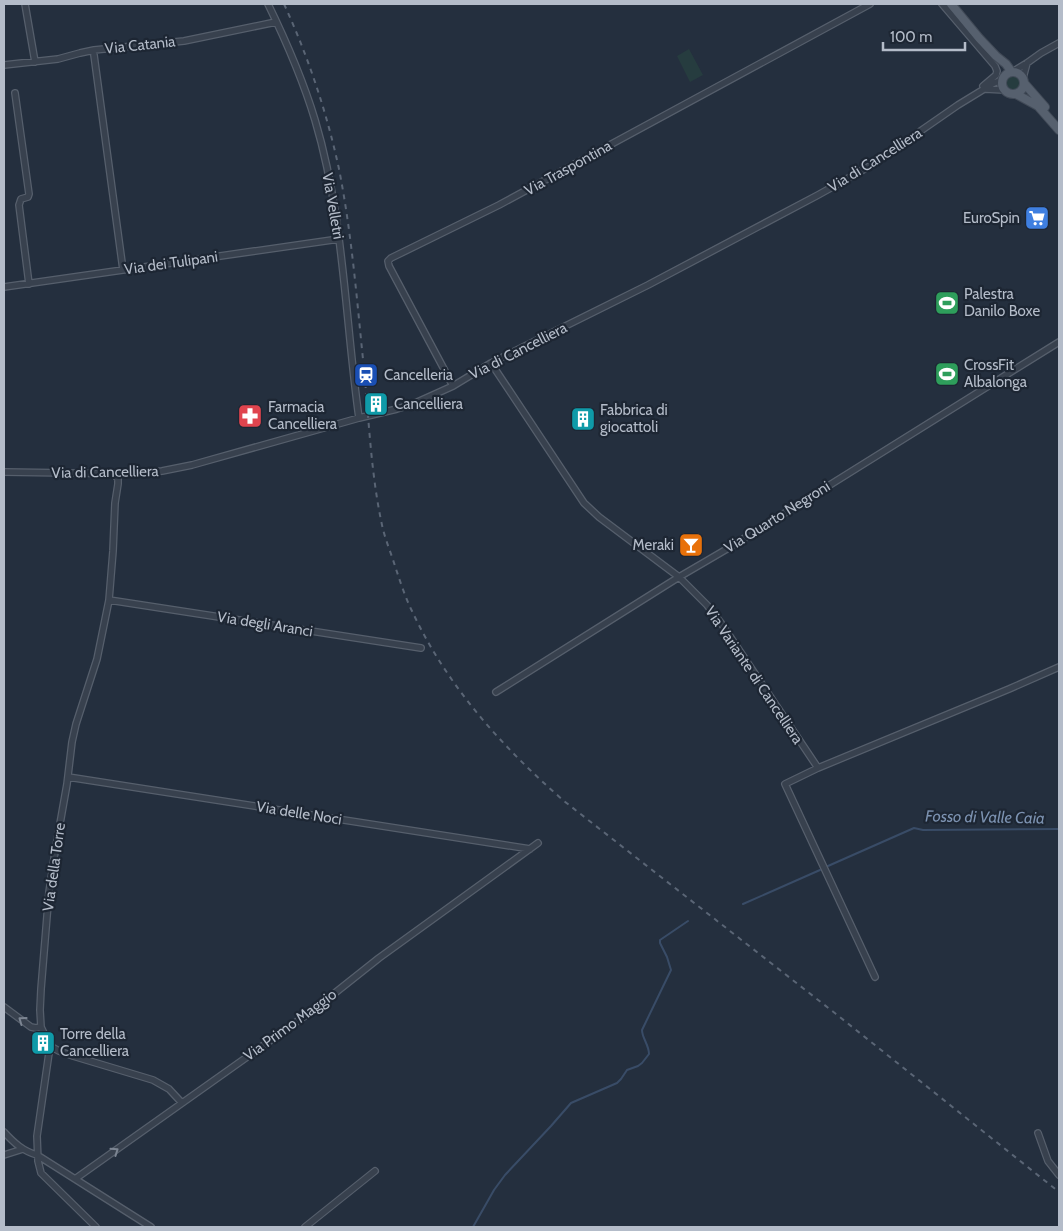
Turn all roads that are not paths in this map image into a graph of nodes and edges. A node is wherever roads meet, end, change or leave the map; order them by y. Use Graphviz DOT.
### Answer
graph roads {
  1 [pos="25,4"];
  2 [pos="268,4"];
  3 [pos="870,4"];
  4 [pos="942,4"];
  5 [pos="951,4"];
  6 [pos="276,22"];
  7 [pos="1059,43"];
  8 [pos="94,55"];
  9 [pos="996,56"];
  10 [pos="36,62"];
  11 [pos="1027,64"];
  12 [pos="4,65"];
  13 [pos="1012,71"];
  14 [pos="1002,78"];
  15 [pos="1024,80"];
  16 [pos="983,90"];
  17 [pos="1004,90"];
  18 [pos="16,93"];
  19 [pos="1016,94"];
  20 [pos="1059,124"];
  21 [pos="1059,130"];
  22 [pos="339,239"];
  23 [pos="123,270"];
  24 [pos="29,284"];
  25 [pos="4,287"];
  26 [pos="1059,342"];
  27 [pos="491,363"];
  28 [pos="454,386"];
  29 [pos="359,418"];
  30 [pos="4,472"];
  31 [pos="114,474"];
  32 [pos="134,474"];
  33 [pos="118,487"];
  34 [pos="679,576"];
  35 [pos="109,600"];
  36 [pos="420,648"];
  37 [pos="1059,667"];
  38 [pos="496,692"];
  39 [pos="818,768"];
  40 [pos="68,776"];
  41 [pos="538,843"];
  42 [pos="530,849"];
  43 [pos="875,977"];
  44 [pos="4,1007"];
  45 [pos="41,1027"];
  46 [pos="50,1046"];
  47 [pos="182,1103"];
  48 [pos="4,1132"];
  49 [pos="1038,1133"];
  50 [pos="23,1149"];
  51 [pos="4,1154"];
  52 [pos="37,1155"];
  53 [pos="375,1171"];
  54 [pos="1059,1176"];
  55 [pos="75,1179"];
  56 [pos="96,1227"];
  57 [pos="151,1227"];
  58 [pos="305,1227"];
  1 -- 10 [label="street"];
  2 -- 6 [label="street, Via Velletri"];
  3 -- 28 [label="street, Via Traspontina"];
  4 -- 16 [label="street"];
  5 -- 9 [label="main road"];
  6 -- 10 [label="street, Via Catania"];
  6 -- 22 [label="street, Via Velletri"];
  7 -- 11 [label="street"];
  8 -- 23 [label="street"];
  9 -- 13 [label="main road"];
  9 -- 14 [label="main road"];
  10 -- 12 [label="street, Via Catania"];
  11 -- 13 [label="street"];
  11 -- 15 [label="street"];
  13 -- 14 [label="main road"];
  13 -- 15 [label="main road"];
  14 -- 16 [label="street, Via di Cancelliera"];
  14 -- 17 [label="main road"];
  15 -- 19 [label="main road"];
  15 -- 20 [label="main road"];
  16 -- 17 [label="street"];
  16 -- 27 [label="street, Via di Cancelliera"];
  17 -- 19 [label="main road"];
  18 -- 24 [label="street"];
  19 -- 21 [label="main road"];
  22 -- 23 [label="street, Via dei Tulipani"];
  22 -- 29 [label="street, Via Velletri"];
  23 -- 24 [label="street, Via dei Tulipani"];
  24 -- 25 [label="street, Via dei Tulipani"];
  26 -- 34 [label="street, Via Quarto Negroni"];
  27 -- 28 [label="street, Via di Cancelliera"];
  27 -- 34 [label="street, Via Variante di Cancelliera"];
  28 -- 29 [label="street, Via di Cancelliera"];
  29 -- 32 [label="street, Via di Cancelliera"];
  30 -- 31 [label="street, Via di Cancelliera"];
  31 -- 32 [label="street, Via di Cancelliera"];
  31 -- 33 [label="street, Via della Torre"];
  32 -- 33 [label="street"];
  33 -- 35 [label="street, Via della Torre"];
  34 -- 38 [label="street, Via Quarto Negroni"];
  34 -- 39 [label="street, Via Variante di Cancelliera"];
  35 -- 36 [label="street, Via degli Aranci"];
  35 -- 40 [label="street, Via della Torre"];
  37 -- 39 [label="street"];
  39 -- 43 [label="street"];
  40 -- 42 [label="street, Via delle Noci"];
  40 -- 45 [label="street, Via della Torre"];
  41 -- 42 [label="street, Via Primo Maggio"];
  42 -- 47 [label="street, Via Primo Maggio"];
  45 -- 44 [label="street, one-way"];
  45 -- 46 [label="street, Via della Torre"];
  46 -- 47 [label="street"];
  46 -- 52 [label="street"];
  55 -- 47 [label="street, Via Primo Maggio, one-way"];
  48 -- 50 [label="street"];
  49 -- 54 [label="street"];
  50 -- 51 [label="street"];
  50 -- 52 [label="street"];
  52 -- 55 [label="street"];
  52 -- 56 [label="street"];
  53 -- 58 [label="street"];
  55 -- 57 [label="street"];
}
